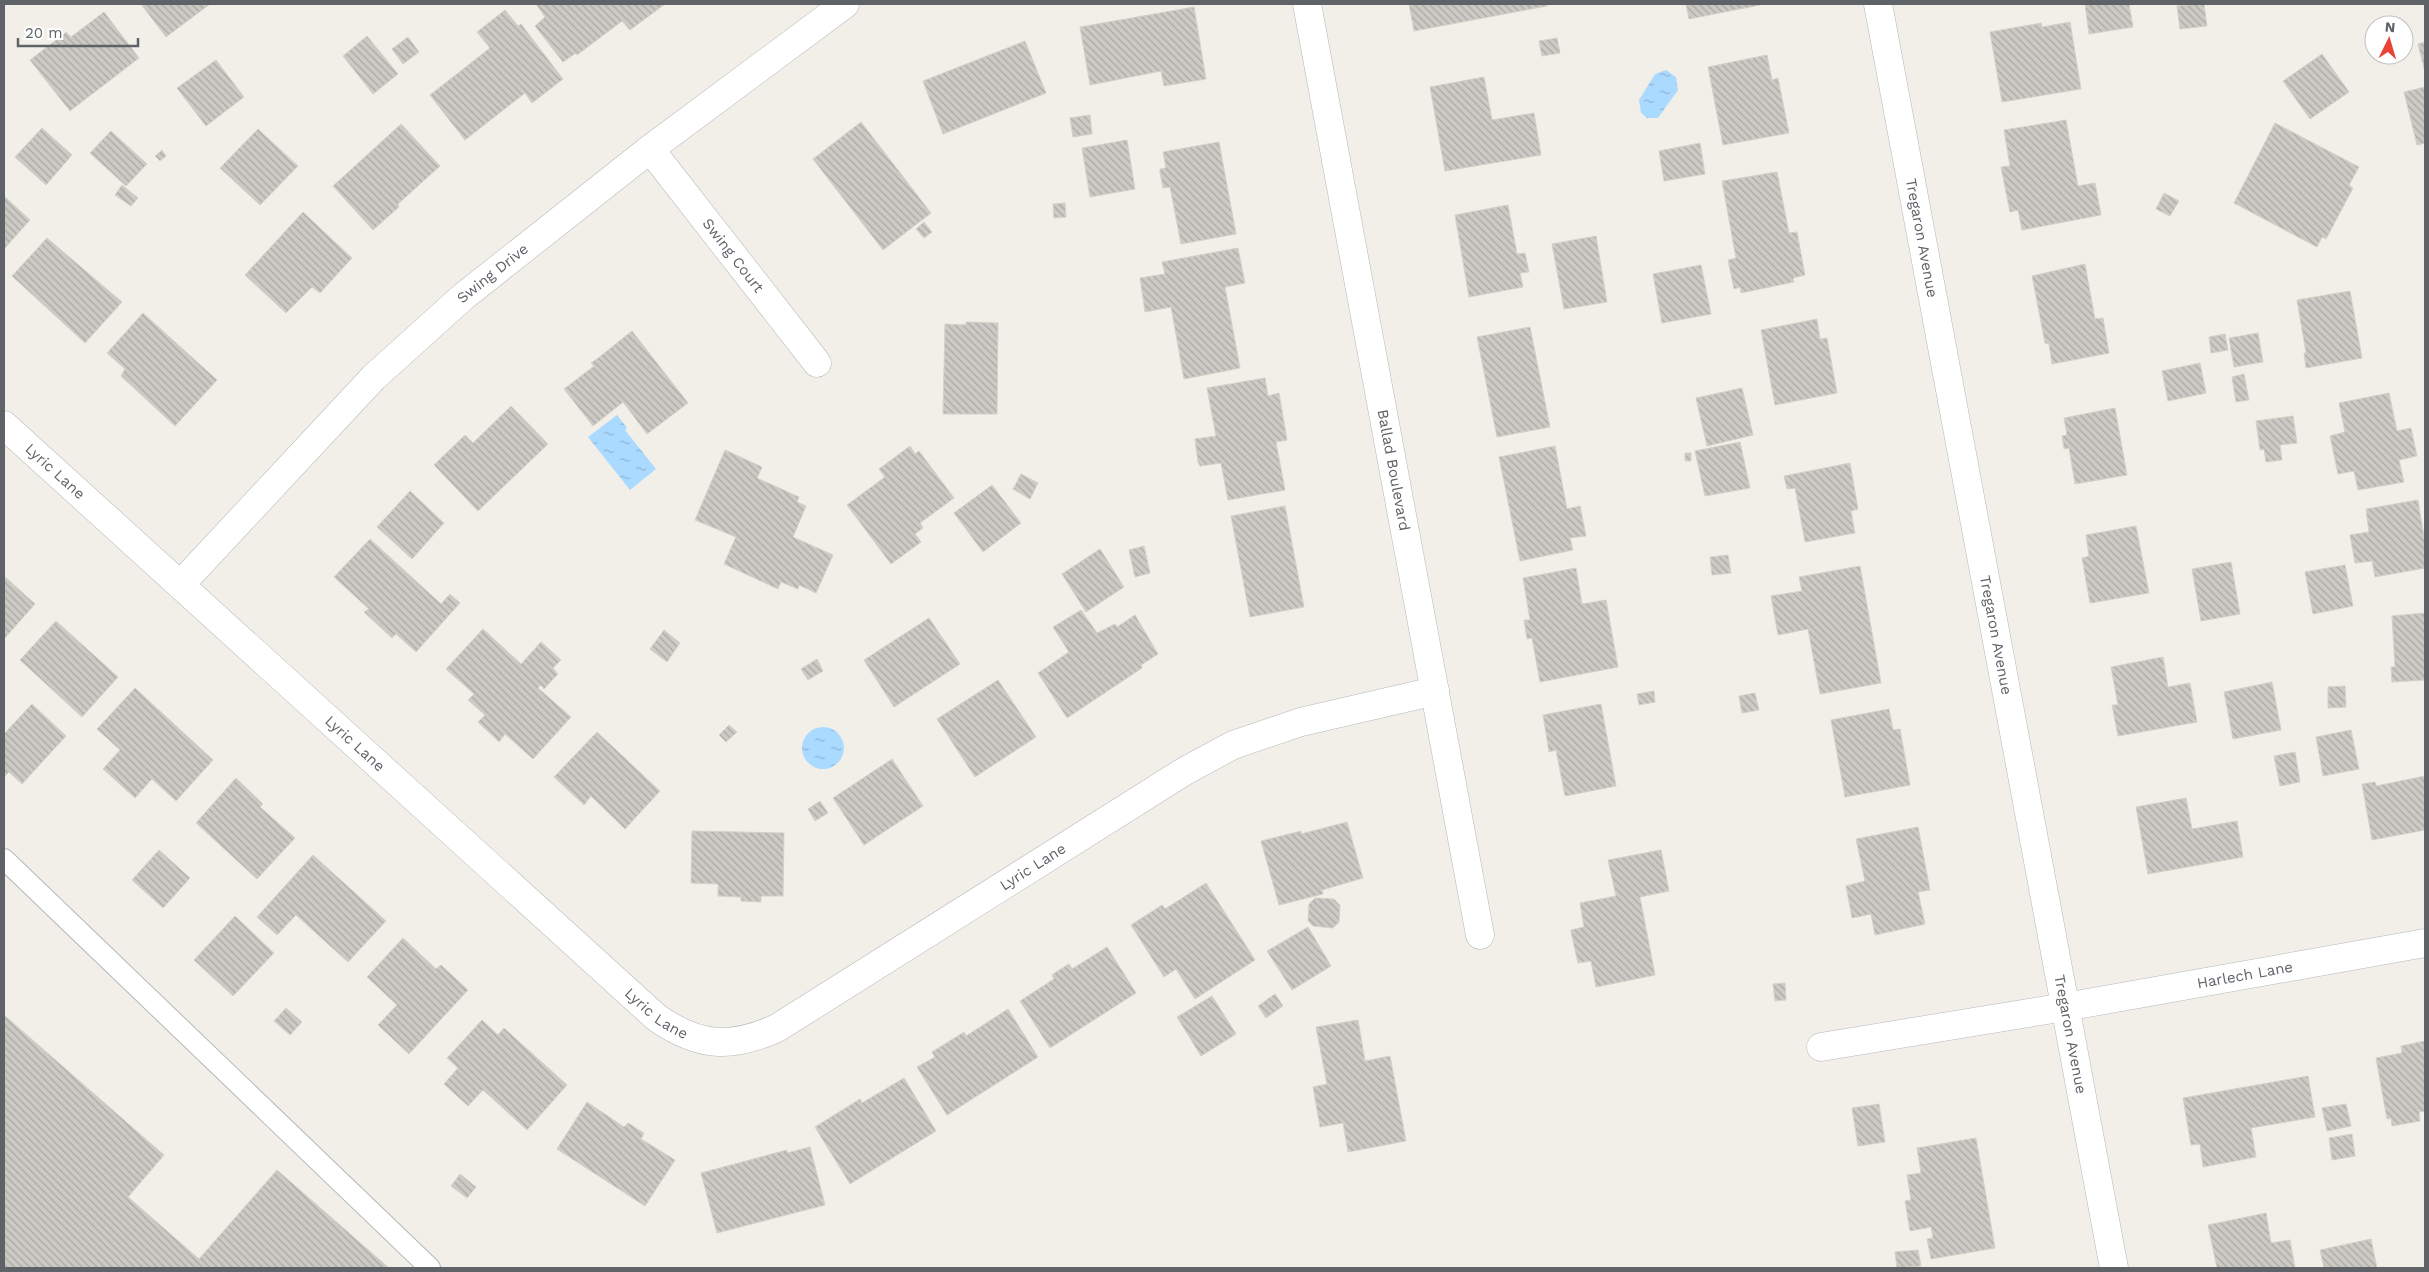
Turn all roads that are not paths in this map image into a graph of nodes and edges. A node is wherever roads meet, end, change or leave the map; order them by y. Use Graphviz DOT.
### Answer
graph roads {
  1 [pos="845,4"];
  2 [pos="1307,4"];
  3 [pos="1878,4"];
  4 [pos="650,149"];
  5 [pos="817,363"];
  6 [pos="4,425"];
  7 [pos="180,585"];
  8 [pos="1435,691"];
  9 [pos="4,859"];
  10 [pos="1480,935"];
  11 [pos="2425,943"];
  12 [pos="2065,1007"];
  13 [pos="1821,1047"];
  14 [pos="430,1268"];
  15 [pos="2114,1268"];
  1 -- 4 [label="street, Swing Drive"];
  2 -- 8 [label="street, Ballad Boulevard"];
  3 -- 12 [label="street, Tregaron Avenue"];
  4 -- 5 [label="street, Swing Court"];
  4 -- 7 [label="street, Swing Drive"];
  6 -- 7 [label="street, Lyric Lane"];
  7 -- 8 [label="street, Lyric Lane"];
  8 -- 10 [label="street, Ballad Boulevard"];
  9 -- 14 [label="lane"];
  11 -- 12 [label="street, Harlech Lane"];
  12 -- 13 [label="street, Harlech Lane"];
  12 -- 15 [label="street, Tregaron Avenue"];
}
